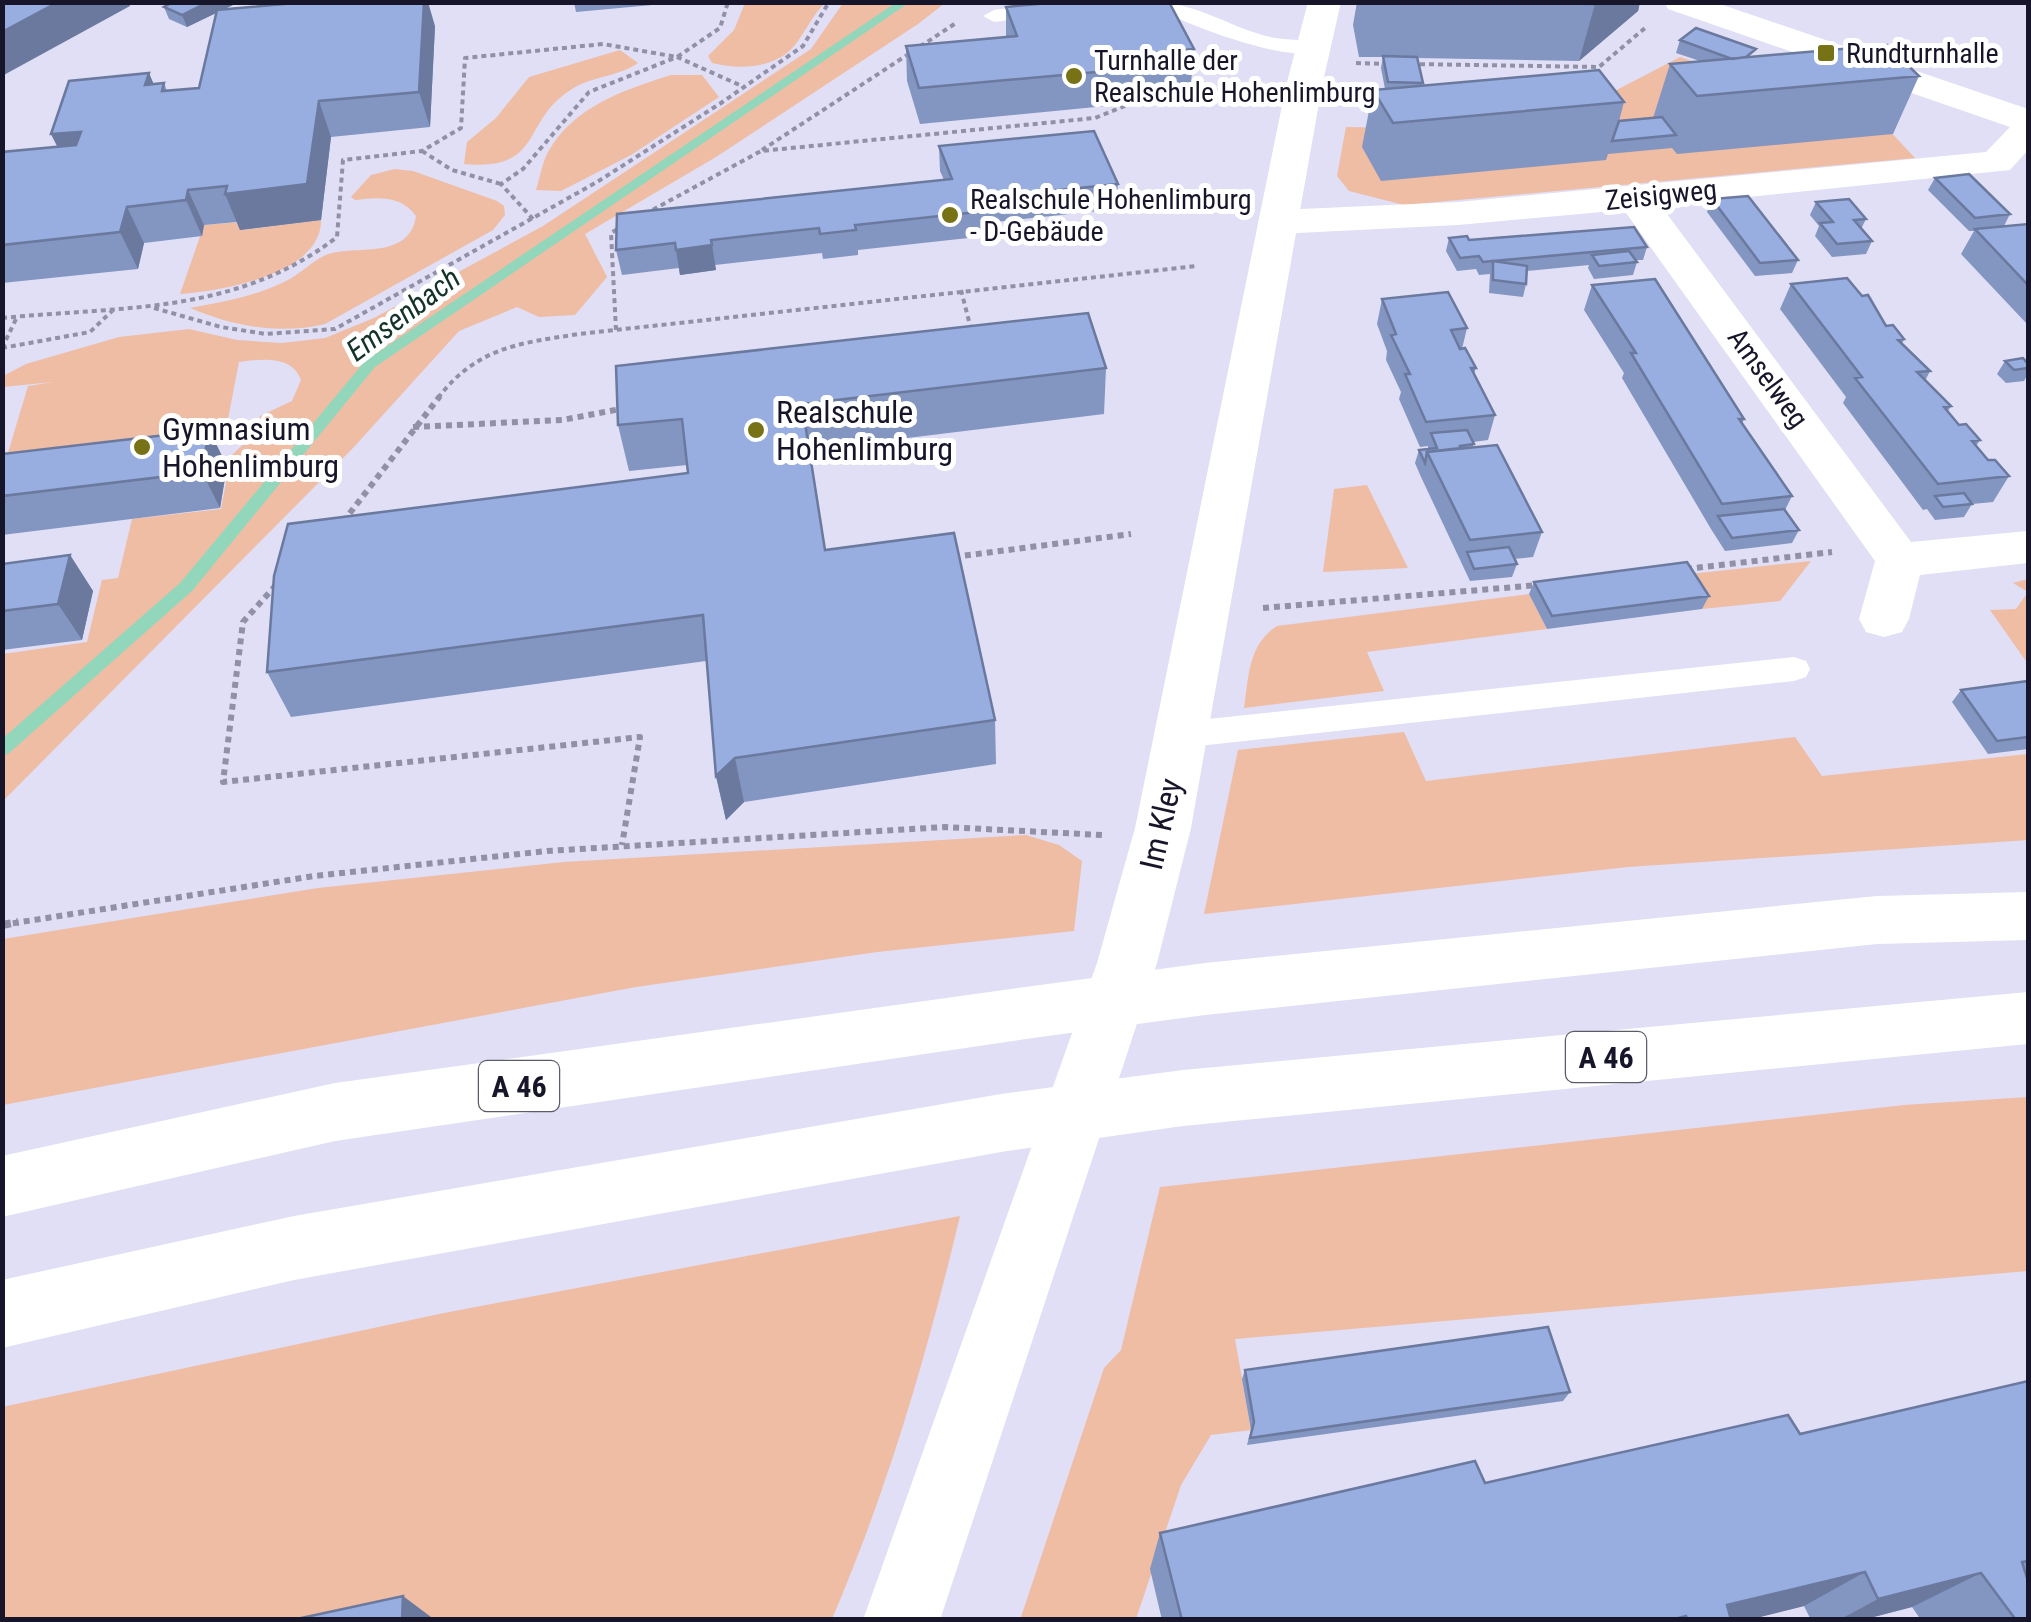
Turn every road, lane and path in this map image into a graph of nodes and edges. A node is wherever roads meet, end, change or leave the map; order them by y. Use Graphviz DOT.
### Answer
graph roads {
  1 [pos="728,2"];
  2 [pos="830,2"];
  3 [pos="1101,2"];
  4 [pos="1159,2"];
  5 [pos="1325,2"];
  6 [pos="1680,2"];
  7 [pos="994,16"];
  8 [pos="1648,24"];
  9 [pos="1310,55"];
  10 [pos="677,57"];
  11 [pos="1262,86"];
  12 [pos="745,87"];
  13 [pos="2028,121"];
  14 [pos="2028,130"];
  15 [pos="422,151"];
  16 [pos="760,151"];
  17 [pos="501,184"];
  18 [pos="1634,198"];
  19 [pos="644,215"];
  20 [pos="533,220"];
  21 [pos="1278,222"];
  22 [pos="627,224"];
  23 [pos="1196,266"];
  24 [pos="961,290"];
  25 [pos="152,308"];
  26 [pos="114,309"];
  27 [pos="17,316"];
  28 [pos="2,318"];
  29 [pos="616,330"];
  30 [pos="2,348"];
  31 [pos="976,348"];
  32 [pos="640,405"];
  33 [pos="413,427"];
  34 [pos="334,531"];
  35 [pos="1131,534"];
  36 [pos="2028,546"];
  37 [pos="1894,553"];
  38 [pos="937,559"];
  39 [pos="1679,569"];
  40 [pos="278,583"];
  41 [pos="1545,584"];
  42 [pos="1201,614"];
  43 [pos="1884,618"];
  44 [pos="1794,669"];
  45 [pos="1180,735"];
  46 [pos="1109,836"];
  47 [pos="622,845"];
  48 [pos="2028,916"];
  49 [pos="2,926"];
  50 [pos="2028,1018"];
  51 [pos="2,1186"];
  52 [pos="2,1314"];
  53 [pos="901,1620"];
  1 -- 10 [label="path"];
  2 -- 12 [label="path"];
  3 -- 7 [label="lane"];
  4 -- 9 [label="lane"];
  5 -- 9 [label="main road, Im Kley"];
  6 -- 13 [label="main road"];
  7 -- 16 [label="path"];
  8 -- 9 [label="path"];
  9 -- 21 [label="main road, Im Kley"];
  10 -- 12 [label="path"];
  10 -- 15 [label="path"];
  10 -- 17 [label="path"];
  11 -- 16 [label="path"];
  12 -- 20 [label="path"];
  14 -- 18 [label="main road, Zeisigweg"];
  15 -- 17 [label="path"];
  15 -- 25 [label="path"];
  16 -- 19 [label="path"];
  17 -- 20 [label="path"];
  18 -- 21 [label="main road, Zeisigweg"];
  18 -- 37 [label="main road, Amselweg"];
  20 -- 25 [label="path"];
  21 -- 42 [label="main road, Im Kley"];
  22 -- 29 [label="path"];
  23 -- 24 [label="path"];
  24 -- 29 [label="path"];
  24 -- 31 [label="path"];
  25 -- 26 [label="path"];
  26 -- 27 [label="path"];
  26 -- 30 [label="path"];
  27 -- 28 [label="path"];
  27 -- 30 [label="path"];
  29 -- 33 [label="path"];
  32 -- 33 [label="path"];
  33 -- 34 [label="path"];
  35 -- 38 [label="path"];
  36 -- 37 [label="main road"];
  37 -- 39 [label="path"];
  37 -- 43 [label="main road"];
  40 -- 47 [label="path"];
  41 -- 42 [label="path"];
  42 -- 45 [label="main road, Im Kley"];
  44 -- 45 [label="lane"];
  45 -- 53 [label="main road, Im Kley"];
  46 -- 47 [label="path"];
  47 -- 49 [label="path"];
  48 -- 51 [label="main road, A 46"];
  50 -- 52 [label="main road, A 46"];
}
